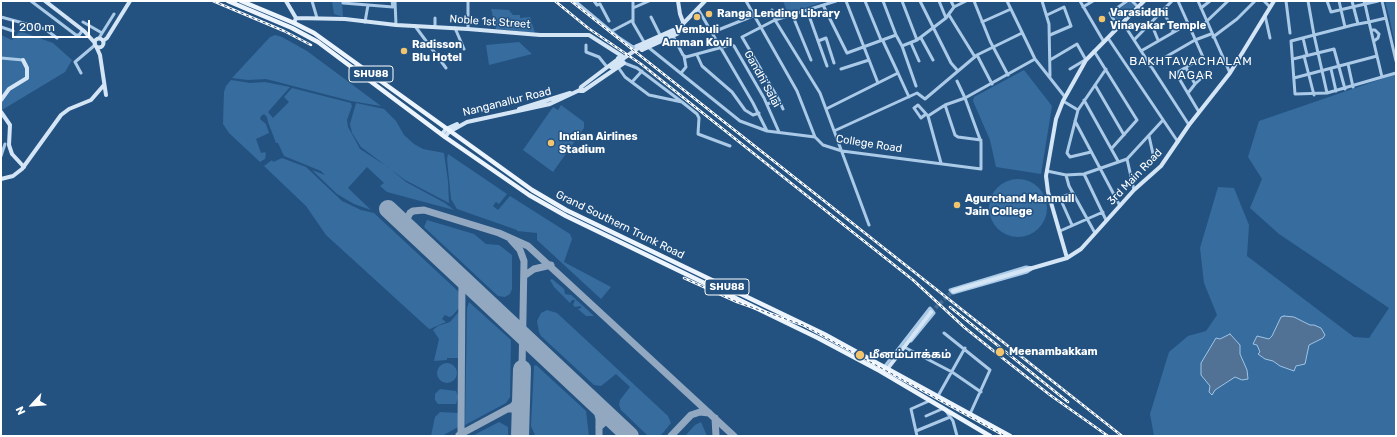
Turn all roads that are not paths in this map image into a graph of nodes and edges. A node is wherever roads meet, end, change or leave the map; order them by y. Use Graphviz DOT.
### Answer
graph roads {
  1 [pos="31,1"];
  2 [pos="45,1"];
  3 [pos="130,1"];
  4 [pos="228,1"];
  5 [pos="241,1"];
  6 [pos="286,1"];
  7 [pos="312,1"];
  8 [pos="343,1"];
  9 [pos="371,1"];
  10 [pos="382,1"];
  11 [pos="394,1"];
  12 [pos="468,1"];
  13 [pos="575,1"];
  14 [pos="594,1"];
  15 [pos="605,1"];
  16 [pos="633,1"];
  17 [pos="649,1"];
  18 [pos="678,1"];
  19 [pos="705,1"];
  20 [pos="746,1"];
  21 [pos="836,1"];
  22 [pos="846,1"];
  23 [pos="865,1"];
  24 [pos="883,1"];
  25 [pos="902,1"];
  26 [pos="920,1"];
  27 [pos="939,1"];
  28 [pos="951,1"];
  29 [pos="966,1"];
  30 [pos="974,1"];
  31 [pos="1007,1"];
  32 [pos="1042,1"];
  33 [pos="1080,1"];
  34 [pos="1093,1"];
  35 [pos="1127,1"];
  36 [pos="1132,1"];
  37 [pos="1144,1"];
  38 [pos="1172,1"];
  39 [pos="1178,1"];
  40 [pos="1198,1"];
  41 [pos="1210,1"];
  42 [pos="1228,1"];
  43 [pos="1255,1"];
  44 [pos="1264,1"];
  45 [pos="1274,1"];
  46 [pos="1286,1"];
  47 [pos="1308,1"];
  48 [pos="1327,1"];
  49 [pos="1338,1"];
  50 [pos="1352,1"];
  51 [pos="1378,1"];
  52 [pos="1382,1"];
  53 [pos="354,2"];
  54 [pos="1365,3"];
  55 [pos="368,4"];
  56 [pos="600,4"];
  57 [pos="823,5"];
  58 [pos="382,6"];
  59 [pos="954,7"];
  60 [pos="1083,7"];
  61 [pos="1138,7"];
  62 [pos="1270,7"];
  63 [pos="1353,7"];
  64 [pos="633,8"];
  65 [pos="1201,8"];
  66 [pos="698,9"];
  67 [pos="1011,9"];
  68 [pos="772,10"];
  69 [pos="807,10"];
  70 [pos="1163,10"];
  71 [pos="1341,10"];
  72 [pos="59,12"];
  73 [pos="114,14"];
  74 [pos="792,14"];
  75 [pos="1265,15"];
  76 [pos="1,16"];
  77 [pos="753,16"];
  78 [pos="947,16"];
  79 [pos="1047,16"];
  80 [pos="651,17"];
  81 [pos="54,18"];
  82 [pos="296,18"];
  83 [pos="317,18"];
  84 [pos="435,18"];
  85 [pos="1386,18"];
  86 [pos="633,20"];
  87 [pos="775,20"];
  88 [pos="609,21"];
  89 [pos="83,22"];
  90 [pos="365,22"];
  91 [pos="683,22"];
  92 [pos="982,22"];
  93 [pos="1206,22"];
  94 [pos="1369,22"];
  95 [pos="294,23"];
  96 [pos="1123,23"];
  97 [pos="1151,23"];
  98 [pos="1188,24"];
  99 [pos="1358,24"];
  100 [pos="396,25"];
  101 [pos="415,26"];
  102 [pos="1,27"];
  103 [pos="435,27"];
  104 [pos="1345,27"];
  105 [pos="292,28"];
  106 [pos="454,28"];
  107 [pos="760,28"];
  108 [pos="1118,28"];
  109 [pos="468,29"];
  110 [pos="932,30"];
  111 [pos="1371,30"];
  112 [pos="13,31"];
  113 [pos="83,31"];
  114 [pos="612,31"];
  115 [pos="713,32"];
  116 [pos="1172,32"];
  117 [pos="102,33"];
  118 [pos="1022,33"];
  119 [pos="1290,33"];
  120 [pos="660,35"];
  121 [pos="896,35"];
  122 [pos="1050,35"];
  123 [pos="1212,35"];
  124 [pos="1314,35"];
  125 [pos="673,36"];
  126 [pos="58,38"];
  127 [pos="1270,38"];
  128 [pos="1303,38"];
  129 [pos="100,39"];
  130 [pos="919,39"];
  131 [pos="319,40"];
  132 [pos="882,40"];
  133 [pos="1106,40"];
  134 [pos="1134,40"];
  135 [pos="1158,40"];
  136 [pos="1195,40"];
  137 [pos="818,41"];
  138 [pos="1374,41"];
  139 [pos="644,42"];
  140 [pos="911,42"];
  141 [pos="95,44"];
  142 [pos="586,45"];
  143 [pos="637,46"];
  144 [pos="902,46"];
  145 [pos="102,47"];
  146 [pos="648,47"];
  147 [pos="722,47"];
  148 [pos="863,47"];
  149 [pos="993,47"];
  150 [pos="464,49"];
  151 [pos="1094,51"];
  152 [pos="1141,51"];
  153 [pos="1317,53"];
  154 [pos="100,55"];
  155 [pos="697,55"];
  156 [pos="684,56"];
  157 [pos="976,56"];
  158 [pos="1306,56"];
  159 [pos="1377,56"];
  160 [pos="1,58"];
  161 [pos="618,58"];
  162 [pos="1035,59"];
  163 [pos="1293,59"];
  164 [pos="23,60"];
  165 [pos="812,60"];
  166 [pos="869,60"];
  167 [pos="933,60"];
  168 [pos="1050,60"];
  169 [pos="1086,60"];
  170 [pos="919,61"];
  171 [pos="1396,61"];
  172 [pos="623,62"];
  173 [pos="834,63"];
  174 [pos="1348,64"];
  175 [pos="827,66"];
  176 [pos="1150,66"];
  177 [pos="618,67"];
  178 [pos="1340,67"];
  179 [pos="446,68"];
  180 [pos="607,68"];
  181 [pos="1186,68"];
  182 [pos="841,69"];
  183 [pos="1070,69"];
  184 [pos="1106,69"];
  185 [pos="1331,69"];
  186 [pos="642,71"];
  187 [pos="958,71"];
  188 [pos="1209,71"];
  189 [pos="1322,71"];
  190 [pos="81,73"];
  191 [pos="681,73"];
  192 [pos="898,73"];
  193 [pos="1230,73"];
  194 [pos="1396,73"];
  195 [pos="1309,74"];
  196 [pos="1008,75"];
  197 [pos="1050,76"];
  198 [pos="1294,78"];
  199 [pos="1382,78"];
  200 [pos="957,81"];
  201 [pos="632,82"];
  202 [pos="878,83"];
  203 [pos="992,84"];
  204 [pos="1195,84"];
  205 [pos="104,85"];
  206 [pos="1095,85"];
  207 [pos="916,86"];
  208 [pos="1353,87"];
  209 [pos="1345,89"];
  210 [pos="580,91"];
  211 [pos="1336,91"];
  212 [pos="1327,93"];
  213 [pos="1188,94"];
  214 [pos="106,95"];
  215 [pos="1314,95"];
  216 [pos="909,97"];
  217 [pos="965,98"];
  218 [pos="1064,99"];
  219 [pos="1,100"];
  220 [pos="779,100"];
  221 [pos="1084,100"];
  222 [pos="682,102"];
  223 [pos="767,104"];
  224 [pos="945,105"];
  225 [pos="826,108"];
  226 [pos="783,109"];
  227 [pos="1078,110"];
  228 [pos="1,112"];
  229 [pos="1199,112"];
  230 [pos="759,113"];
  231 [pos="1074,120"];
  232 [pos="1163,120"];
  233 [pos="1189,126"];
  234 [pos="447,130"];
  235 [pos="767,131"];
  236 [pos="834,131"];
  237 [pos="779,132"];
  238 [pos="443,135"];
  239 [pos="1124,135"];
  240 [pos="1149,136"];
  241 [pos="815,137"];
  242 [pos="980,140"];
  243 [pos="1,142"];
  244 [pos="1178,142"];
  245 [pos="8,145"];
  246 [pos="730,146"];
  247 [pos="1112,148"];
  248 [pos="842,151"];
  249 [pos="1091,152"];
  250 [pos="1153,154"];
  251 [pos="1,156"];
  252 [pos="1126,159"];
  253 [pos="1118,161"];
  254 [pos="940,163"];
  255 [pos="24,167"];
  256 [pos="1100,169"];
  257 [pos="1047,171"];
  258 [pos="1084,174"];
  259 [pos="1066,175"];
  260 [pos="1,179"];
  261 [pos="1134,190"];
  262 [pos="1072,193"];
  263 [pos="1060,198"];
  264 [pos="1051,201"];
  265 [pos="1120,206"];
  266 [pos="1103,212"];
  267 [pos="1088,219"];
  268 [pos="1106,220"];
  269 [pos="869,225"];
  270 [pos="1072,225"];
  271 [pos="1060,231"];
  272 [pos="1095,233"];
  273 [pos="1067,258"];
  274 [pos="1033,268"];
  275 [pos="953,291"];
  276 [pos="931,312"];
  277 [pos="944,333"];
  278 [pos="906,348"];
  279 [pos="964,348"];
  280 [pos="887,368"];
  281 [pos="952,372"];
  282 [pos="981,392"];
  283 [pos="938,396"];
  284 [pos="929,401"];
  285 [pos="944,410"];
  286 [pos="970,414"];
  287 [pos="926,416"];
  288 [pos="950,417"];
  289 [pos="916,431"];
  290 [pos="917,436"];
  291 [pos="957,436"];
  292 [pos="990,436"];
  293 [pos="1010,436"];
  1 -- 81 [label="street"];
  2 -- 72 [label="street"];
  3 -- 129 [label="street"];
  4 -- 105 [label="main road, Grand Southern Trunk Road / SHU88"];
  5 -- 95 [label="main road, Grand Southern Trunk Road / SHU88"];
  6 -- 82 [label="street"];
  7 -- 83 [label="street"];
  8 -- 53 [label="street"];
  9 -- 55 [label="street"];
  10 -- 58 [label="street"];
  11 -- 58 [label="street"];
  11 -- 100 [label="street"];
  12 -- 109 [label="street"];
  13 -- 114 [label="street"];
  14 -- 56 [label="street"];
  15 -- 56 [label="street"];
  16 -- 64 [label="street"];
  17 -- 64 [label="street"];
  18 -- 91 [label="street"];
  19 -- 66 [label="street"];
  20 -- 77 [label="street"];
  21 -- 57 [label="street"];
  22 -- 148 [label="street"];
  23 -- 132 [label="street"];
  24 -- 121 [label="street"];
  25 -- 130 [label="street"];
  26 -- 110 [label="street"];
  27 -- 78 [label="street"];
  28 -- 59 [label="street"];
  29 -- 59 [label="street"];
  30 -- 92 [label="street"];
  31 -- 67 [label="street"];
  32 -- 79 [label="street"];
  33 -- 60 [label="street"];
  34 -- 60 [label="street"];
  35 -- 108 [label="street"];
  36 -- 61 [label="street"];
  37 -- 61 [label="street"];
  38 -- 70 [label="street"];
  39 -- 98 [label="street"];
  40 -- 65 [label="street"];
  41 -- 65 [label="street"];
  42 -- 93 [label="street"];
  43 -- 123 [label="street"];
  44 -- 62 [label="street"];
  45 -- 62 [label="street, 3rd Main Road"];
  46 -- 119 [label="street"];
  47 -- 124 [label="street"];
  48 -- 71 [label="street"];
  49 -- 71 [label="street"];
  50 -- 63 [label="street"];
  51 -- 54 [label="street"];
  52 -- 85 [label="street"];
  53 -- 55 [label="street"];
  54 -- 63 [label="street"];
  54 -- 94 [label="street"];
  55 -- 58 [label="street"];
  55 -- 90 [label="street"];
  56 -- 88 [label="street"];
  57 -- 69 [label="street"];
  57 -- 148 [label="street"];
  59 -- 78 [label="street"];
  60 -- 133 [label="street"];
  61 -- 96 [label="street"];
  62 -- 75 [label="street, 3rd Main Road"];
  63 -- 71 [label="street"];
  63 -- 99 [label="street"];
  64 -- 86 [label="street"];
  65 -- 93 [label="street"];
  66 -- 91 [label="street"];
  66 -- 115 [label="street, Gandhi Salai"];
  67 -- 92 [label="street"];
  67 -- 118 [label="street"];
  68 -- 87 [label="street"];
  69 -- 74 [label="street"];
  69 -- 137 [label="street"];
  70 -- 97 [label="street"];
  70 -- 116 [label="street"];
  71 -- 104 [label="street"];
  72 -- 81 [label="street"];
  72 -- 113 [label="street"];
  73 -- 117 [label="street"];
  74 -- 87 [label="street"];
  74 -- 165 [label="street"];
  75 -- 127 [label="street"];
  75 -- 193 [label="street, 3rd Main Road"];
  76 -- 126 [label="street"];
  77 -- 107 [label="street"];
  77 -- 115 [label="street"];
  78 -- 110 [label="street"];
  78 -- 157 [label="street"];
  79 -- 122 [label="street"];
  79 -- 122 [label="street"];
  80 -- 120 [label="street"];
  81 -- 113 [label="street"];
  82 -- 83 [label="street, Noble 1st Street"];
  82 -- 95 [label="street"];
  83 -- 90 [label="street, Noble 1st Street"];
  84 -- 103 [label="street"];
  85 -- 94 [label="street"];
  85 -- 171 [label="street"];
  86 -- 114 [label="street"];
  86 -- 139 [label="street"];
  87 -- 107 [label="street"];
  87 -- 225 [label="street"];
  89 -- 117 [label="street"];
  90 -- 100 [label="street, Noble 1st Street"];
  91 -- 120 [label="street"];
  91 -- 125 [label="street"];
  91 -- 210 [label="street, Nanganallur Road"];
  92 -- 149 [label="street"];
  93 -- 123 [label="street"];
  94 -- 99 [label="street"];
  94 -- 111 [label="street"];
  95 -- 105 [label="main road"];
  95 -- 131 [label="main road, Grand Southern Trunk Road / SHU88"];
  96 -- 108 [label="street"];
  96 -- 134 [label="street"];
  97 -- 134 [label="street"];
  97 -- 135 [label="street"];
  98 -- 116 [label="street"];
  98 -- 136 [label="street"];
  99 -- 104 [label="street"];
  100 -- 101 [label="street, Noble 1st Street"];
  101 -- 103 [label="street, Noble 1st Street"];
  101 -- 179 [label="street"];
  102 -- 112 [label="street"];
  103 -- 106 [label="street, Noble 1st Street"];
  104 -- 124 [label="street"];
  105 -- 131 [label="main road, Grand Southern Trunk Road / SHU88"];
  106 -- 109 [label="street, Noble 1st Street"];
  106 -- 150 [label="street"];
  107 -- 220 [label="street"];
  107 -- 241 [label="street"];
  108 -- 133 [label="street"];
  109 -- 161 [label="street, Noble 1st Street"];
  110 -- 130 [label="street"];
  110 -- 187 [label="street"];
  111 -- 138 [label="street"];
  111 -- 138 [label="street"];
  113 -- 129 [label="street"];
  113 -- 141 [label="street"];
  114 -- 143 [label="street"];
  115 -- 147 [label="street, Gandhi Salai"];
  116 -- 135 [label="street"];
  117 -- 129 [label="street"];
  118 -- 149 [label="street"];
  118 -- 162 [label="street"];
  120 -- 139 [label="street"];
  121 -- 132 [label="street"];
  121 -- 144 [label="street"];
  122 -- 168 [label="street"];
  123 -- 136 [label="street"];
  123 -- 193 [label="street"];
  124 -- 128 [label="street"];
  124 -- 153 [label="street"];
  125 -- 146 [label="street"];
  125 -- 156 [label="street"];
  128 -- 158 [label="street"];
  128 -- 163 [label="street"];
  129 -- 141 [label="street"];
  129 -- 145 [label="street"];
  130 -- 140 [label="street"];
  130 -- 167 [label="street"];
  131 -- 234 [label="main road, Grand Southern Trunk Road / SHU88"];
  131 -- 238 [label="main road, Grand Southern Trunk Road / SHU88"];
  132 -- 148 [label="street"];
  132 -- 192 [label="street"];
  133 -- 151 [label="street"];
  133 -- 232 [label="street"];
  134 -- 152 [label="street"];
  135 -- 152 [label="street"];
  136 -- 176 [label="street"];
  136 -- 181 [label="street"];
  137 -- 173 [label="street"];
  137 -- 175 [label="street"];
  138 -- 159 [label="street"];
  139 -- 143 [label="street"];
  140 -- 144 [label="street"];
  140 -- 170 [label="street"];
  141 -- 145 [label="street"];
  141 -- 154 [label="street"];
  141 -- 190 [label="street"];
  142 -- 180 [label="street"];
  143 -- 146 [label="street, bridge"];
  144 -- 207 [label="street"];
  145 -- 154 [label="street"];
  146 -- 191 [label="street"];
  147 -- 155 [label="street"];
  147 -- 223 [label="street, Gandhi Salai"];
  147 -- 230 [label="street, Gandhi Salai"];
  148 -- 166 [label="street"];
  149 -- 157 [label="street"];
  149 -- 196 [label="street"];
  151 -- 169 [label="street"];
  151 -- 184 [label="street"];
  152 -- 176 [label="street"];
  153 -- 158 [label="street"];
  153 -- 178 [label="street"];
  153 -- 189 [label="street"];
  154 -- 205 [label="street"];
  155 -- 156 [label="street"];
  155 -- 230 [label="street"];
  156 -- 191 [label="street"];
  157 -- 187 [label="street"];
  157 -- 203 [label="street"];
  158 -- 163 [label="street"];
  158 -- 195 [label="street"];
  159 -- 174 [label="street"];
  159 -- 199 [label="street"];
  160 -- 164 [label="street"];
  161 -- 172 [label="street, bridge"];
  161 -- 180 [label="street"];
  162 -- 196 [label="street"];
  162 -- 197 [label="street"];
  163 -- 198 [label="street"];
  164 -- 219 [label="street"];
  166 -- 182 [label="street"];
  166 -- 202 [label="street"];
  168 -- 169 [label="street"];
  168 -- 197 [label="street"];
  169 -- 183 [label="street"];
  169 -- 218 [label="street"];
  172 -- 177 [label="street"];
  172 -- 186 [label="street"];
  174 -- 178 [label="street"];
  174 -- 208 [label="street"];
  176 -- 233 [label="street"];
  177 -- 201 [label="street"];
  177 -- 210 [label="street"];
  178 -- 185 [label="street"];
  178 -- 209 [label="street"];
  180 -- 210 [label="street"];
  181 -- 204 [label="street"];
  181 -- 213 [label="street"];
  184 -- 206 [label="street"];
  184 -- 239 [label="street"];
  185 -- 189 [label="street"];
  185 -- 211 [label="street"];
  186 -- 201 [label="street"];
  186 -- 222 [label="street"];
  187 -- 216 [label="street"];
  188 -- 204 [label="street"];
  189 -- 195 [label="street"];
  189 -- 212 [label="street"];
  191 -- 235 [label="street"];
  192 -- 202 [label="street"];
  192 -- 216 [label="street"];
  193 -- 229 [label="street, 3rd Main Road"];
  194 -- 199 [label="street"];
  195 -- 198 [label="street"];
  195 -- 215 [label="street"];
  196 -- 203 [label="street"];
  197 -- 218 [label="street"];
  198 -- 215 [label="street"];
  199 -- 208 [label="street"];
  200 -- 217 [label="street"];
  201 -- 222 [label="street"];
  202 -- 225 [label="street"];
  203 -- 217 [label="street"];
  204 -- 213 [label="street"];
  205 -- 214 [label="street"];
  205 -- 255 [label="street"];
  206 -- 221 [label="street"];
  206 -- 239 [label="street"];
  208 -- 209 [label="street"];
  209 -- 211 [label="street"];
  210 -- 234 [label="street, Nanganallur Road"];
  211 -- 212 [label="street"];
  212 -- 215 [label="street"];
  213 -- 229 [label="street"];
  216 -- 236 [label="street"];
  217 -- 224 [label="street"];
  217 -- 242 [label="street"];
  218 -- 227 [label="street"];
  218 -- 257 [label="street"];
  220 -- 223 [label="street"];
  220 -- 226 [label="street"];
  221 -- 227 [label="street"];
  221 -- 247 [label="street"];
  222 -- 246 [label="street"];
  223 -- 237 [label="street, Gandhi Salai"];
  224 -- 242 [label="street"];
  224 -- 254 [label="street"];
  225 -- 236 [label="street"];
  227 -- 231 [label="street"];
  228 -- 245 [label="street"];
  229 -- 233 [label="street, 3rd Main Road"];
  230 -- 235 [label="street, Gandhi Salai"];
  231 -- 249 [label="street"];
  231 -- 249 [label="street"];
  232 -- 240 [label="street"];
  232 -- 244 [label="street"];
  233 -- 244 [label="street, 3rd Main Road"];
  234 -- 238 [label="street"];
  234 -- 280 [label="main road, Grand Southern Trunk Road / SHU88"];
  235 -- 237 [label="street"];
  236 -- 248 [label="street"];
  237 -- 241 [label="street"];
  238 -- 284 [label="main road, Grand Southern Trunk Road / SHU88"];
  239 -- 247 [label="street"];
  240 -- 250 [label="street"];
  240 -- 252 [label="street"];
  241 -- 248 [label="street, College Road"];
  242 -- 254 [label="street, College Road"];
  243 -- 245 [label="street"];
  244 -- 261 [label="street, 3rd Main Road"];
  245 -- 251 [label="street"];
  245 -- 255 [label="street"];
  247 -- 253 [label="street"];
  248 -- 254 [label="street, College Road"];
  248 -- 269 [label="street"];
  249 -- 256 [label="street"];
  252 -- 253 [label="street"];
  252 -- 261 [label="street"];
  253 -- 256 [label="street"];
  255 -- 260 [label="street"];
  256 -- 258 [label="street"];
  256 -- 265 [label="street"];
  257 -- 259 [label="street"];
  257 -- 264 [label="street"];
  258 -- 259 [label="street"];
  258 -- 266 [label="street"];
  259 -- 262 [label="street"];
  261 -- 265 [label="street, 3rd Main Road"];
  262 -- 263 [label="street"];
  262 -- 267 [label="street"];
  263 -- 264 [label="street"];
  263 -- 270 [label="street"];
  264 -- 271 [label="street"];
  265 -- 268 [label="street, 3rd Main Road"];
  266 -- 267 [label="street"];
  266 -- 268 [label="street"];
  267 -- 270 [label="street"];
  267 -- 272 [label="street"];
  268 -- 272 [label="street, 3rd Main Road"];
  270 -- 271 [label="street"];
  271 -- 273 [label="street"];
  272 -- 273 [label="street, 3rd Main Road"];
  273 -- 274 [label="street, 3rd Main Road"];
  274 -- 274 [label="street"];
  274 -- 275 [label="street, 3rd Main Road"];
  276 -- 280 [label="street"];
  277 -- 279 [label="street"];
  278 -- 280 [label="street"];
  278 -- 280 [label="street"];
  278 -- 281 [label="street"];
  279 -- 281 [label="street"];
  279 -- 282 [label="street"];
  280 -- 283 [label="main road, Grand Southern Trunk Road / SHU88"];
  281 -- 282 [label="street"];
  281 -- 283 [label="street"];
  282 -- 286 [label="street"];
  283 -- 286 [label="main road, Grand Southern Trunk Road / SHU88"];
  284 -- 285 [label="main road, Grand Southern Trunk Road / SHU88"];
  284 -- 289 [label="street"];
  285 -- 287 [label="street"];
  285 -- 288 [label="street"];
  285 -- 292 [label="main road, Grand Southern Trunk Road / SHU88"];
  286 -- 293 [label="main road, Grand Southern Trunk Road / SHU88"];
  288 -- 289 [label="street"];
  288 -- 291 [label="street"];
  289 -- 290 [label="street"];
}
